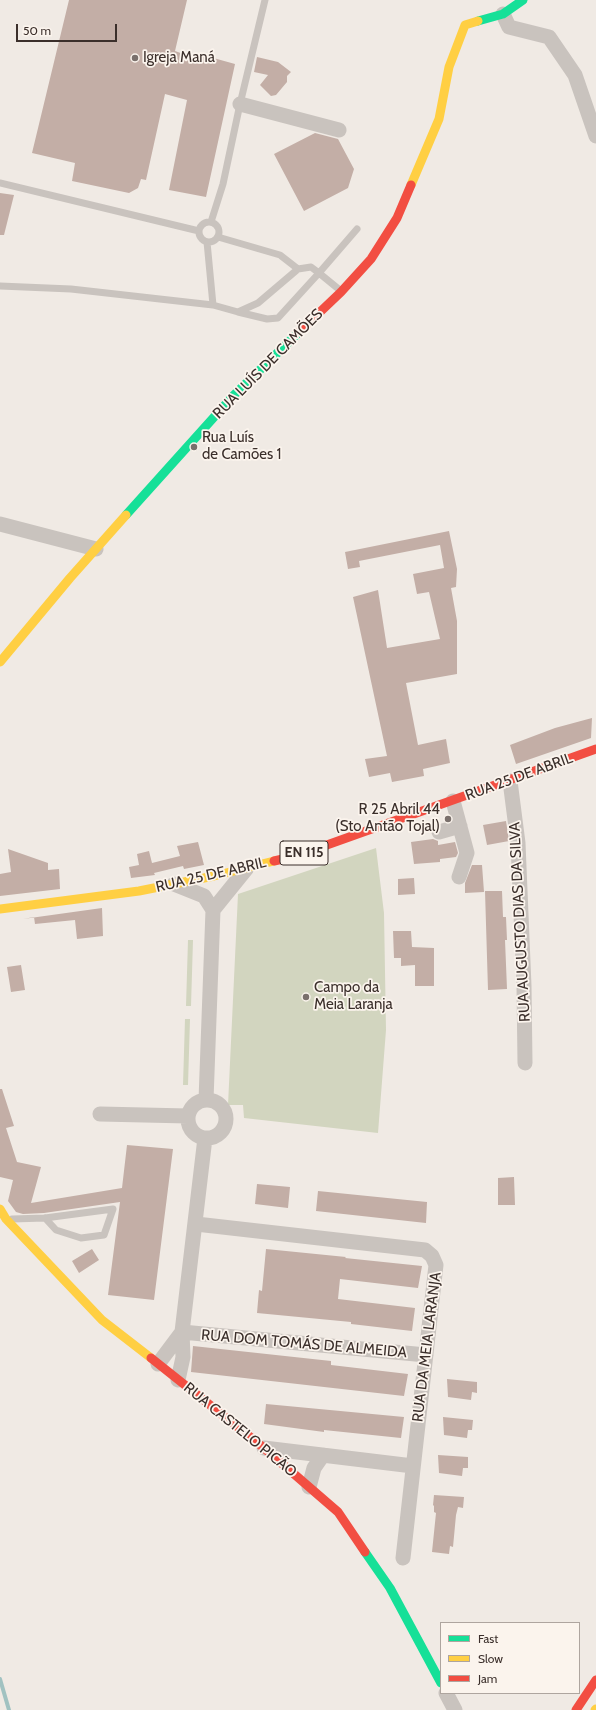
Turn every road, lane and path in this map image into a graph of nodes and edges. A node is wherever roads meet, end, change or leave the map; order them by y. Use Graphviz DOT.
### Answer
graph roads {
  1 [pos="265,0"];
  2 [pos="523,0"];
  3 [pos="503,14"];
  4 [pos="240,104"];
  5 [pos="339,130"];
  6 [pos="596,136"];
  7 [pos="0,183"];
  8 [pos="211,222"];
  9 [pos="357,229"];
  10 [pos="199,231"];
  11 [pos="218,237"];
  12 [pos="207,242"];
  13 [pos="298,269"];
  14 [pos="319,273"];
  15 [pos="0,286"];
  16 [pos="341,292"];
  17 [pos="213,305"];
  18 [pos="238,312"];
  19 [pos="0,524"];
  20 [pos="96,549"];
  21 [pos="0,662"];
  22 [pos="596,749"];
  23 [pos="510,781"];
  24 [pos="453,801"];
  25 [pos="460,826"];
  26 [pos="439,832"];
  27 [pos="247,868"];
  28 [pos="214,876"];
  29 [pos="459,877"];
  30 [pos="174,884"];
  31 [pos="204,896"];
  32 [pos="215,907"];
  33 [pos="0,909"];
  34 [pos="525,1063"];
  35 [pos="206,1100"];
  36 [pos="100,1114"];
  37 [pos="188,1116"];
  38 [pos="205,1138"];
  39 [pos="0,1209"];
  40 [pos="45,1218"];
  41 [pos="6,1219"];
  42 [pos="196,1224"];
  43 [pos="182,1332"];
  44 [pos="426,1355"];
  45 [pos="158,1364"];
  46 [pos="178,1380"];
  47 [pos="264,1448"];
  48 [pos="323,1455"];
  49 [pos="413,1466"];
  50 [pos="309,1487"];
  51 [pos="403,1558"];
  52 [pos="596,1680"];
  53 [pos="440,1681"];
  54 [pos="447,1694"];
  55 [pos="455,1710"];
  56 [pos="576,1710"];
  1 -- 4 [label="lane"];
  2 -- 3 [label="main road"];
  3 -- 6 [label="street"];
  3 -- 16 [label="main road, RUA LUÍS DE CAMÕES"];
  4 -- 5 [label="street"];
  4 -- 8 [label="lane"];
  7 -- 10 [label="lane"];
  8 -- 10 [label="lane"];
  8 -- 11 [label="lane"];
  9 -- 14 [label="lane"];
  10 -- 12 [label="lane"];
  11 -- 12 [label="lane"];
  11 -- 13 [label="lane"];
  12 -- 17 [label="lane"];
  13 -- 14 [label="lane"];
  13 -- 18 [label="lane"];
  14 -- 16 [label="lane"];
  14 -- 18 [label="lane"];
  15 -- 17 [label="lane"];
  16 -- 20 [label="main road, RUA LUÍS DE CAMÕES"];
  17 -- 18 [label="lane"];
  19 -- 20 [label="street"];
  20 -- 21 [label="main road, RUA LUÍS DE CAMÕES"];
  22 -- 23 [label="main road, RUA 25 DE ABRIL / EN 115"];
  23 -- 24 [label="main road, RUA 25 DE ABRIL / EN 115"];
  23 -- 34 [label="street, RUA AUGUSTO DIAS DA SILVA"];
  24 -- 25 [label="street"];
  24 -- 27 [label="main road, RUA 25 DE ABRIL / EN 115"];
  25 -- 26 [label="street"];
  25 -- 29 [label="street"];
  27 -- 28 [label="main road, RUA 25 DE ABRIL / EN 115"];
  27 -- 32 [label="street"];
  28 -- 30 [label="main road, RUA 25 DE ABRIL / EN 115"];
  28 -- 31 [label="street"];
  28 -- 32 [label="street"];
  30 -- 31 [label="street"];
  30 -- 33 [label="main road, RUA 25 DE ABRIL / EN 115"];
  31 -- 32 [label="street"];
  32 -- 35 [label="street"];
  35 -- 37 [label="street"];
  35 -- 38 [label="street"];
  36 -- 37 [label="street"];
  37 -- 38 [label="street"];
  38 -- 42 [label="street"];
  39 -- 41 [label="main road, RUA CASTELO PICÃO"];
  40 -- 40 [label="lane"];
  40 -- 41 [label="lane"];
  41 -- 45 [label="main road, RUA CASTELO PICÃO"];
  42 -- 43 [label="street"];
  42 -- 44 [label="street, RUA DA MEIA LARANJA"];
  43 -- 44 [label="street, RUA DOM TOMÁS DE ALMEIDA"];
  43 -- 45 [label="street"];
  43 -- 46 [label="street"];
  44 -- 49 [label="street, RUA DA MEIA LARANJA"];
  45 -- 46 [label="main road, RUA CASTELO PICÃO"];
  46 -- 47 [label="main road, RUA CASTELO PICÃO"];
  47 -- 48 [label="street"];
  47 -- 50 [label="main road, RUA CASTELO PICÃO"];
  48 -- 49 [label="street"];
  48 -- 50 [label="street"];
  49 -- 51 [label="street, RUA DA MEIA LARANJA"];
  50 -- 53 [label="main road, RUA CASTELO PICÃO"];
  52 -- 56 [label="main road"];
  54 -- 55 [label="street"];
}
